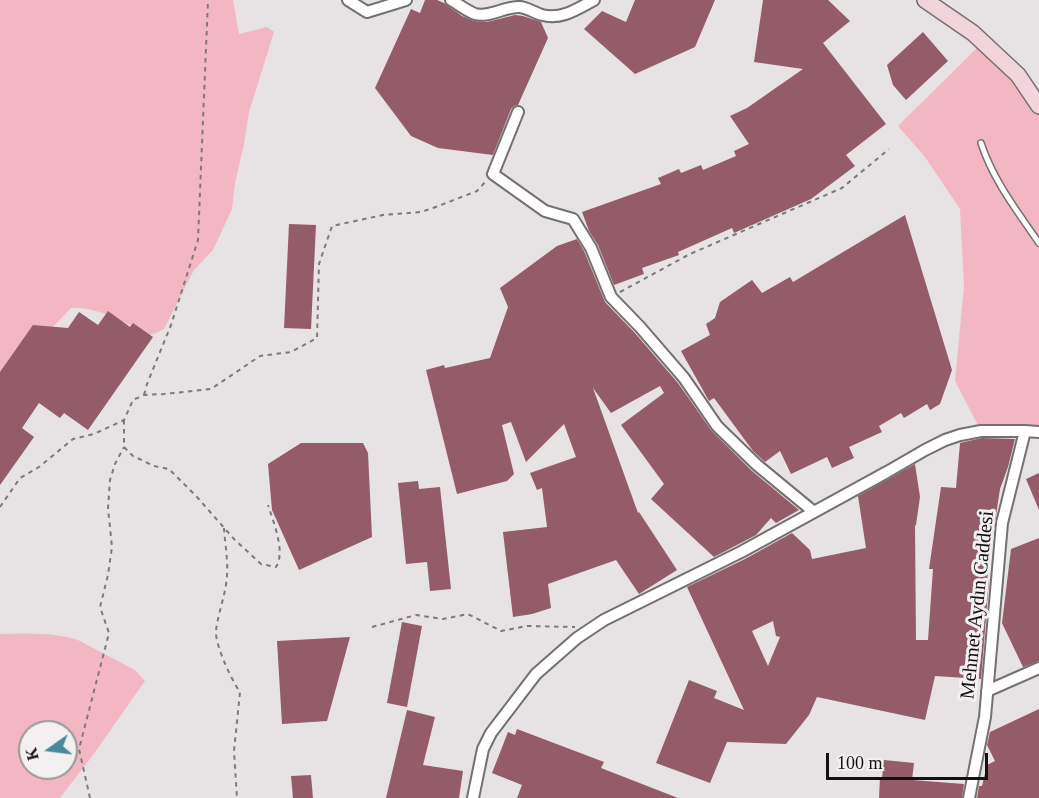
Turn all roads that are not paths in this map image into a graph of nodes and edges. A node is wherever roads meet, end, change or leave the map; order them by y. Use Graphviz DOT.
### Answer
graph roads {
  1 [pos="348,0"];
  2 [pos="406,0"];
  3 [pos="451,0"];
  4 [pos="594,0"];
  5 [pos="925,0"];
  6 [pos="1039,106"];
  7 [pos="518,112"];
  8 [pos="981,142"];
  9 [pos="1039,243"];
  10 [pos="1025,431"];
  11 [pos="1039,432"];
  12 [pos="814,512"];
  13 [pos="1039,668"];
  14 [pos="987,691"];
  15 [pos="472,798"];
  16 [pos="969,798"];
  1 -- 2 [label="street"];
  3 -- 4 [label="street"];
  5 -- 6 [label="street"];
  7 -- 12 [label="street"];
  8 -- 9 [label="lane"];
  10 -- 11 [label="street"];
  10 -- 12 [label="street"];
  10 -- 14 [label="street, Mehmet Aydın Caddesi"];
  12 -- 15 [label="street"];
  13 -- 14 [label="street"];
  14 -- 16 [label="street, Mehmet Aydın Caddesi"];
}
